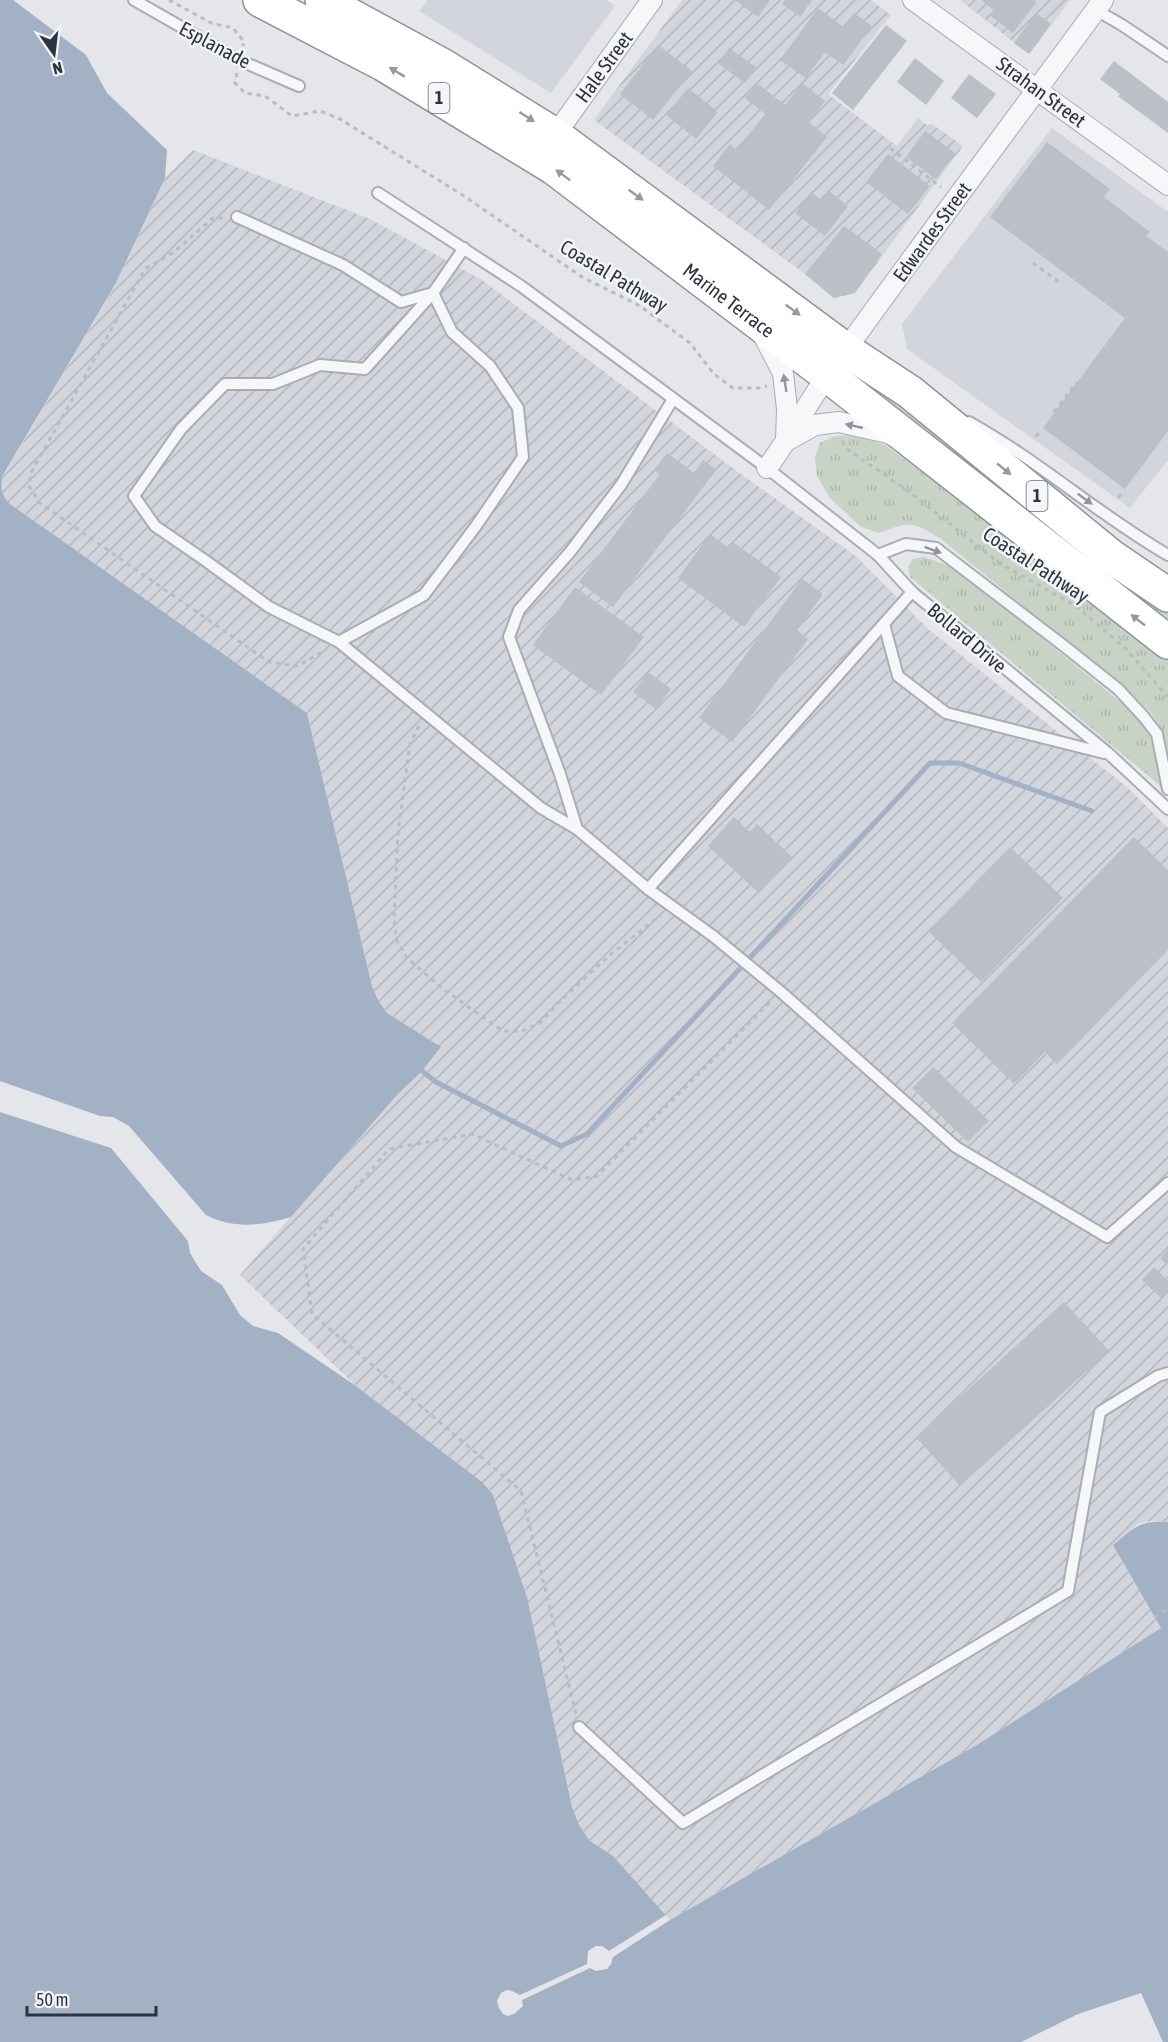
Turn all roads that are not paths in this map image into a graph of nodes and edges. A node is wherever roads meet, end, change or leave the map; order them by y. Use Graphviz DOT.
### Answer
graph roads {
  1 [pos="134,0"];
  2 [pos="260,0"];
  3 [pos="322,0"];
  4 [pos="652,0"];
  5 [pos="913,0"];
  6 [pos="1100,5"];
  7 [pos="1168,56"];
  8 [pos="299,86"];
  9 [pos="1038,90"];
  10 [pos="555,135"];
  11 [pos="1168,185"];
  12 [pos="378,192"];
  13 [pos="237,217"];
  14 [pos="464,248"];
  15 [pos="433,293"];
  16 [pos="755,320"];
  17 [pos="837,362"];
  18 [pos="910,392"];
  19 [pos="674,399"];
  20 [pos="786,442"];
  21 [pos="928,454"];
  22 [pos="767,468"];
  23 [pos="878,555"];
  24 [pos="1168,555"];
  25 [pos="912,592"];
  26 [pos="1168,595"];
  27 [pos="884,624"];
  28 [pos="339,642"];
  29 [pos="1168,642"];
  30 [pos="1108,753"];
  31 [pos="1168,789"];
  32 [pos="1168,809"];
  33 [pos="577,829"];
  34 [pos="648,889"];
  35 [pos="1168,1183"];
  36 [pos="1168,1373"];
  37 [pos="579,1727"];
  1 -- 8 [label="lane, Esplanade"];
  16 -- 2 [label="highway, Marine Terrace / 1, one-way"];
  3 -- 10 [label="highway, Marine Terrace / 1, one-way"];
  4 -- 10 [label="street, Hale Street"];
  5 -- 9 [label="street, Strahan Street"];
  6 -- 7 [label="lane"];
  6 -- 9 [label="street, Edwardes Street"];
  9 -- 11 [label="street, Strahan Street"];
  9 -- 17 [label="street, Edwardes Street"];
  10 -- 17 [label="highway, Marine Terrace / 1, one-way"];
  12 -- 14 [label="lane, Bollard Drive"];
  13 -- 15 [label="lane"];
  14 -- 15 [label="lane"];
  14 -- 19 [label="lane, Bollard Drive"];
  15 -- 28 [label="lane"];
  15 -- 28 [label="lane"];
  16 -- 17 [label="highway, Marine Terrace / 1"];
  20 -- 16 [label="street, one-way"];
  17 -- 18 [label="highway, Marine Terrace / 1"];
  17 -- 20 [label="street, Edwardes Street"];
  17 -- 21 [label="highway, Marine Terrace / 1"];
  18 -- 24 [label="lane, one-way"];
  18 -- 26 [label="highway, Marine Terrace / 1, one-way"];
  19 -- 22 [label="lane, Bollard Drive"];
  19 -- 33 [label="lane"];
  21 -- 20 [label="street, one-way"];
  20 -- 22 [label="street, Edwardes Street"];
  29 -- 21 [label="highway, Marine Terrace / 1, one-way"];
  22 -- 23 [label="lane, Bollard Drive"];
  23 -- 25 [label="lane, Bollard Drive"];
  23 -- 31 [label="lane, one-way"];
  25 -- 27 [label="lane"];
  25 -- 30 [label="lane, Bollard Drive"];
  27 -- 30 [label="lane"];
  27 -- 34 [label="lane"];
  28 -- 33 [label="lane"];
  30 -- 32 [label="lane, Bollard Drive"];
  33 -- 34 [label="lane"];
  34 -- 35 [label="lane"];
  36 -- 37 [label="lane"];
}
